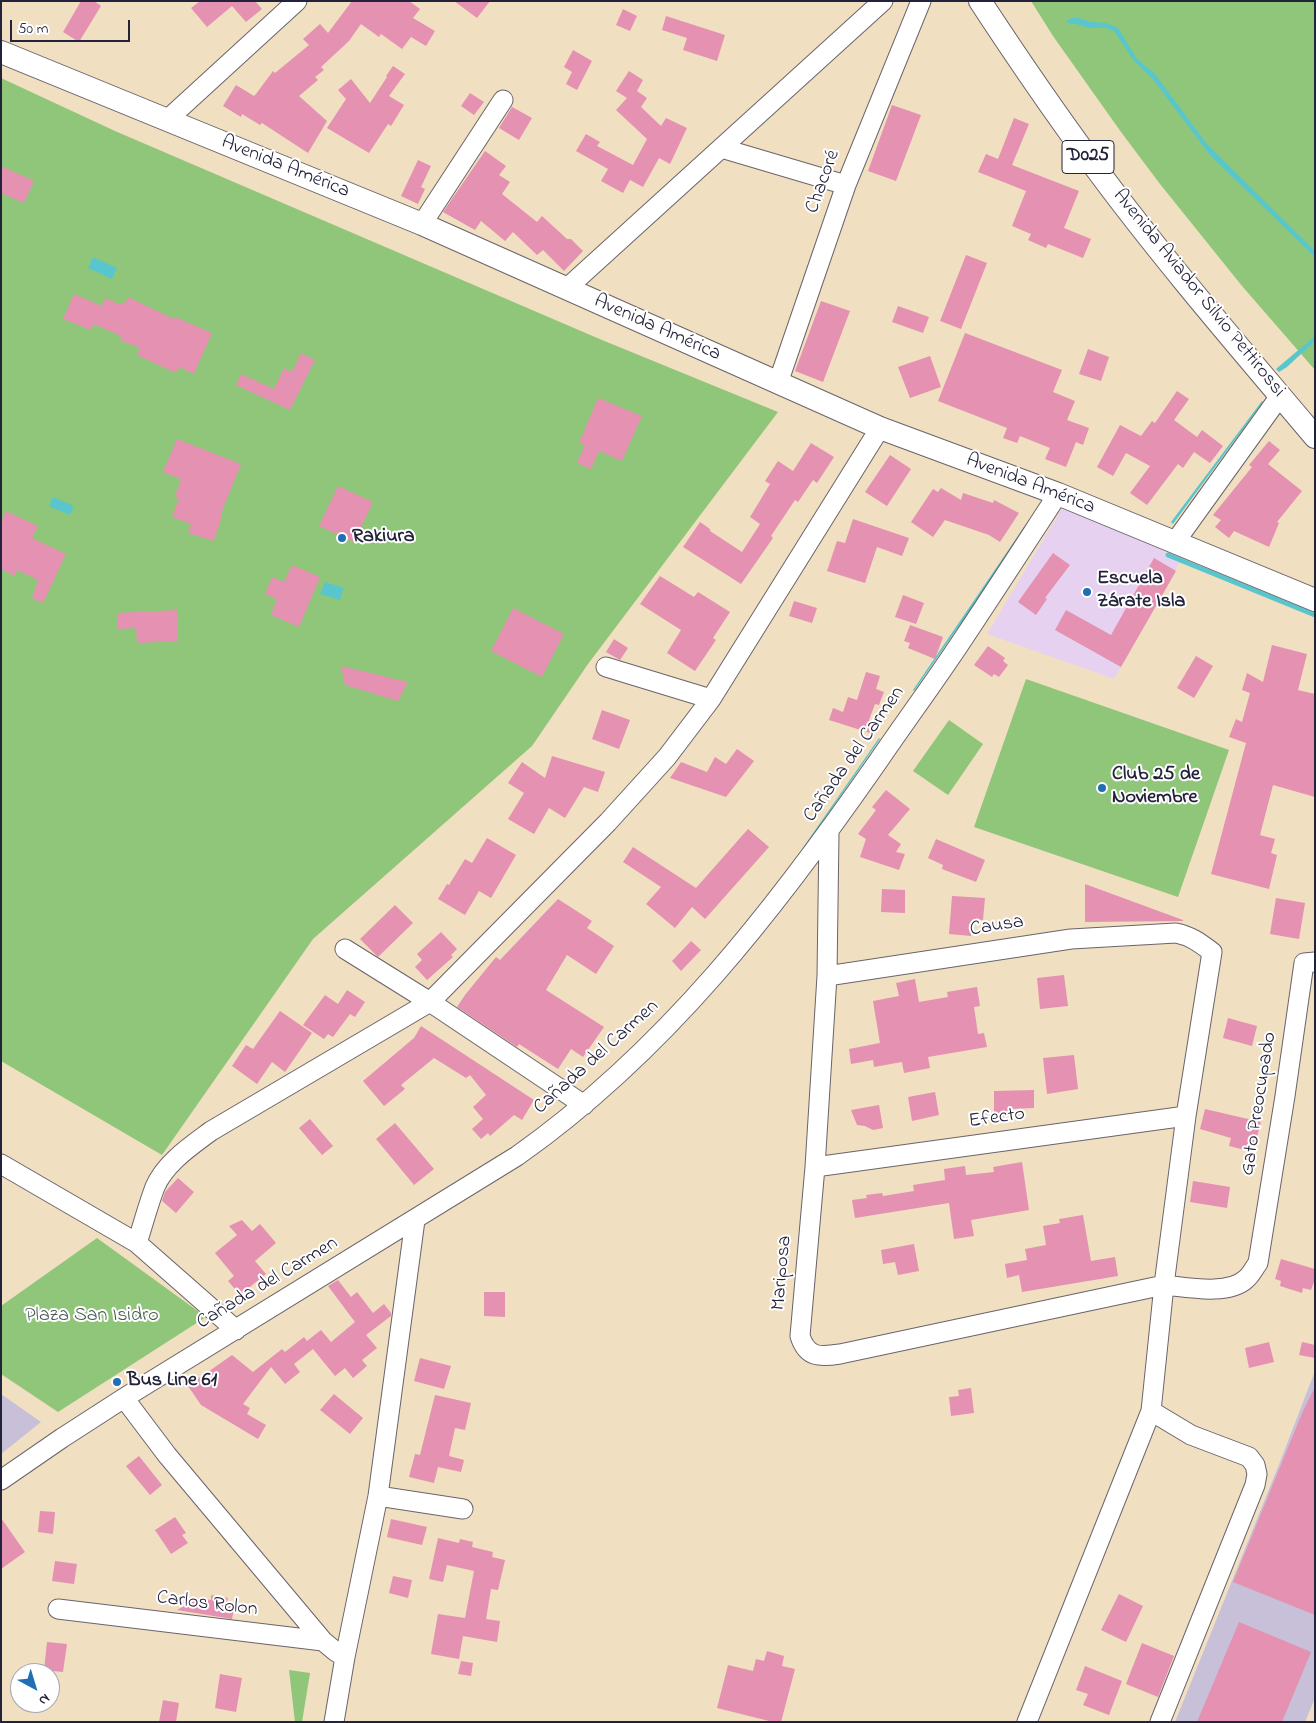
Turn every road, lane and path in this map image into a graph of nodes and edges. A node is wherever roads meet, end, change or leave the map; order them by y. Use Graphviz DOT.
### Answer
graph roads {
  1 [pos="297,1"];
  2 [pos="883,1"];
  3 [pos="921,1"];
  4 [pos="980,1"];
  5 [pos="1,52"];
  6 [pos="503,100"];
  7 [pos="167,120"];
  8 [pos="721,148"];
  9 [pos="846,185"];
  10 [pos="422,224"];
  11 [pos="566,290"];
  12 [pos="778,383"];
  13 [pos="1280,396"];
  14 [pos="880,428"];
  15 [pos="1315,437"];
  16 [pos="1058,494"];
  17 [pos="1175,542"];
  18 [pos="1315,600"];
  19 [pos="606,668"];
  20 [pos="711,699"];
  21 [pos="829,833"];
  22 [pos="345,948"];
  23 [pos="1315,962"];
  24 [pos="827,976"];
  25 [pos="430,1002"];
  26 [pos="584,1106"];
  27 [pos="1186,1116"];
  28 [pos="1,1164"];
  29 [pos="815,1167"];
  30 [pos="415,1220"];
  31 [pos="137,1243"];
  32 [pos="1164,1285"];
  33 [pos="236,1330"];
  34 [pos="124,1398"];
  35 [pos="1151,1411"];
  36 [pos="1,1480"];
  37 [pos="378,1496"];
  38 [pos="463,1509"];
  39 [pos="58,1609"];
  40 [pos="323,1641"];
  41 [pos="346,1657"];
  42 [pos="334,1722"];
  43 [pos="1027,1722"];
  44 [pos="1160,1722"];
  1 -- 7 [label="street"];
  2 -- 8 [label="street"];
  3 -- 9 [label="street, Chacoré"];
  4 -- 13 [label="main road, Avenida Aviador Silvio Pettirossi / D025"];
  5 -- 7 [label="main road, Avenida América"];
  6 -- 10 [label="street"];
  7 -- 10 [label="main road, Avenida América"];
  8 -- 9 [label="street"];
  8 -- 11 [label="street"];
  9 -- 12 [label="street, Chacoré"];
  10 -- 11 [label="main road, Avenida América"];
  11 -- 12 [label="main road, Avenida América"];
  12 -- 14 [label="main road, Avenida América"];
  13 -- 15 [label="main road, Avenida Aviador Silvio Pettirossi / D025"];
  13 -- 17 [label="street"];
  14 -- 16 [label="main road, Avenida América"];
  14 -- 20 [label="street"];
  16 -- 17 [label="main road, Avenida América"];
  16 -- 21 [label="street, Cañada del Carmen"];
  17 -- 18 [label="main road, Avenida América"];
  19 -- 20 [label="street"];
  20 -- 25 [label="street"];
  21 -- 24 [label="street, Mariposa"];
  21 -- 26 [label="street, Cañada del Carmen"];
  22 -- 25 [label="street"];
  23 -- 32 [label="street, Gato Preocupado"];
  24 -- 27 [label="street, Causa"];
  24 -- 29 [label="street, Mariposa"];
  25 -- 26 [label="street"];
  25 -- 31 [label="street"];
  26 -- 30 [label="street, Cañada del Carmen"];
  27 -- 29 [label="street, Efecto"];
  27 -- 32 [label="street"];
  28 -- 31 [label="street"];
  29 -- 32 [label="street, Mariposa"];
  30 -- 33 [label="street, Cañada del Carmen"];
  30 -- 37 [label="street"];
  31 -- 33 [label="street"];
  32 -- 35 [label="street"];
  33 -- 34 [label="street, Cañada del Carmen"];
  34 -- 36 [label="street, Cañada del Carmen"];
  34 -- 40 [label="street"];
  35 -- 43 [label="street"];
  35 -- 44 [label="street"];
  37 -- 38 [label="street"];
  37 -- 41 [label="street"];
  39 -- 40 [label="street, Carlos Rolon"];
  40 -- 41 [label="street, Carlos Rolon"];
  41 -- 42 [label="street"];
}
